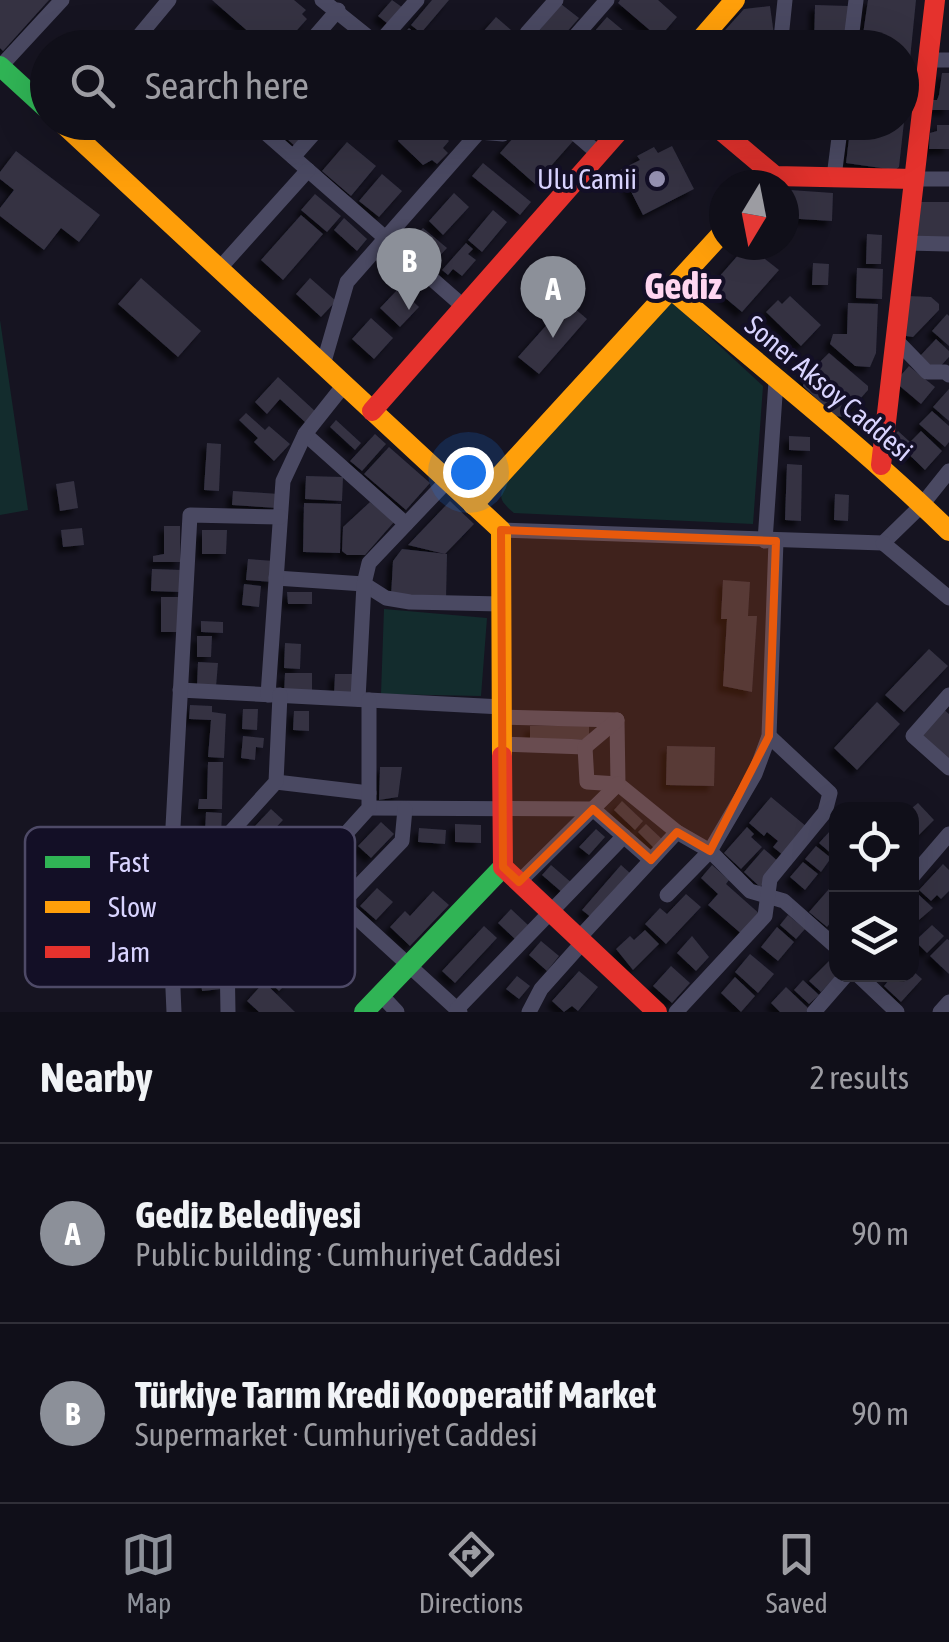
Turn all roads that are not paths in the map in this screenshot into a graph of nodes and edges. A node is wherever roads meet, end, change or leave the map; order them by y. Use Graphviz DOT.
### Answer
graph roads {
  1 [pos="62,0"];
  2 [pos="169,0"];
  3 [pos="322,0"];
  4 [pos="417,0"];
  5 [pos="556,0"];
  6 [pos="607,0"];
  7 [pos="735,0"];
  8 [pos="785,0"];
  9 [pos="856,0"];
  10 [pos="935,0"];
  11 [pos="338,10"];
  12 [pos="34,30"];
  13 [pos="143,30"];
  14 [pos="321,30"];
  15 [pos="361,30"];
  16 [pos="393,30"];
  17 [pos="531,30"];
  18 [pos="581,30"];
  19 [pos="709,30"];
  20 [pos="782,30"];
  21 [pos="852,30"];
  22 [pos="30,34"];
  23 [pos="938,60"];
  24 [pos="0,66"];
  25 [pos="30,94"];
  26 [pos="81,140"];
  27 [pos="273,140"];
  28 [pos="308,140"];
  29 [pos="463,140"];
  30 [pos="583,140"];
  31 [pos="611,140"];
  32 [pos="729,140"];
  33 [pos="839,140"];
  34 [pos="599,154"];
  35 [pos="293,157"];
  36 [pos="308,170"];
  37 [pos="760,170"];
  38 [pos="834,176"];
  39 [pos="799,178"];
  40 [pos="914,179"];
  41 [pos="949,179"];
  42 [pos="386,237"];
  43 [pos="906,243"];
  44 [pos="949,244"];
  45 [pos="709,247"];
  46 [pos="219,269"];
  47 [pos="671,289"];
  48 [pos="464,307"];
  49 [pos="895,338"];
  50 [pos="323,365"];
  51 [pos="948,371"];
  52 [pos="776,380"];
  53 [pos="344,385"];
  54 [pos="372,411"];
  55 [pos="305,434"];
  56 [pos="880,464"];
  57 [pos="949,471"];
  58 [pos="447,481"];
  59 [pos="473,505"];
  60 [pos="920,506"];
  61 [pos="280,516"];
  62 [pos="406,524"];
  63 [pos="501,530"];
  64 [pos="949,531"];
  65 [pos="770,541"];
  66 [pos="882,544"];
  67 [pos="276,578"];
  68 [pos="364,584"];
  69 [pos="949,598"];
  70 [pos="501,604"];
  71 [pos="180,690"];
  72 [pos="274,695"];
  73 [pos="949,695"];
  74 [pos="364,700"];
  75 [pos="502,712"];
  76 [pos="617,720"];
  77 [pos="769,736"];
  78 [pos="502,744"];
  79 [pos="586,747"];
  80 [pos="949,768"];
  81 [pos="276,782"];
  82 [pos="618,784"];
  83 [pos="369,801"];
  84 [pos="830,802"];
  85 [pos="405,809"];
  86 [pos="593,809"];
  87 [pos="503,810"];
  88 [pos="829,820"];
  89 [pos="173,827"];
  90 [pos="235,827"];
  91 [pos="348,827"];
  92 [pos="678,832"];
  93 [pos="949,834"];
  94 [pos="624,836"];
  95 [pos="710,851"];
  96 [pos="943,852"];
  97 [pos="651,860"];
  98 [pos="503,867"];
  99 [pos="919,871"];
  100 [pos="519,882"];
  101 [pos="355,890"];
  102 [pos="667,895"];
  103 [pos="768,896"];
  104 [pos="552,911"];
  105 [pos="355,915"];
  106 [pos="581,940"];
  107 [pos="829,941"];
  108 [pos="410,964"];
  109 [pos="840,982"];
  110 [pos="865,982"];
  111 [pos="173,987"];
  112 [pos="228,987"];
  113 [pos="381,995"];
  114 [pos="949,1002"];
  115 [pos="459,1010"];
  116 [pos="174,1012"];
  117 [pos="228,1012"];
  118 [pos="364,1012"];
  119 [pos="398,1012"];
  120 [pos="529,1012"];
  121 [pos="658,1012"];
  122 [pos="676,1012"];
  123 [pos="814,1012"];
  124 [pos="897,1012"];
  125 [pos="940,1012"];
  1 -- 12 [label="street"];
  2 -- 13 [label="street"];
  3 -- 11 [label="street"];
  4 -- 16 [label="street"];
  5 -- 17 [label="street"];
  6 -- 18 [label="street"];
  7 -- 19 [label="street"];
  8 -- 20 [label="street"];
  9 -- 21 [label="street"];
  10 -- 23 [label="street"];
  11 -- 14 [label="street"];
  11 -- 15 [label="street"];
  22 -- 24 [label="street"];
  23 -- 40 [label="street"];
  24 -- 25 [label="street"];
  26 -- 46 [label="street"];
  27 -- 35 [label="street"];
  28 -- 35 [label="street"];
  29 -- 42 [label="street"];
  30 -- 34 [label="street"];
  31 -- 34 [label="street"];
  32 -- 37 [label="street"];
  33 -- 38 [label="street"];
  34 -- 48 [label="street"];
  35 -- 36 [label="street"];
  36 -- 42 [label="street"];
  36 -- 46 [label="street"];
  38 -- 39 [label="street"];
  38 -- 40 [label="street"];
  40 -- 41 [label="street"];
  40 -- 43 [label="street"];
  42 -- 48 [label="street"];
  42 -- 50 [label="street"];
  43 -- 44 [label="street"];
  43 -- 49 [label="street"];
  45 -- 47 [label="street"];
  46 -- 50 [label="street"];
  47 -- 52 [label="street, Soner Aksoy Caddesi"];
  47 -- 59 [label="street"];
  48 -- 54 [label="street"];
  49 -- 51 [label="street"];
  49 -- 56 [label="street"];
  50 -- 53 [label="street"];
  52 -- 56 [label="street, Soner Aksoy Caddesi"];
  52 -- 65 [label="street"];
  53 -- 54 [label="street"];
  53 -- 55 [label="street"];
  54 -- 58 [label="street"];
  55 -- 61 [label="street"];
  55 -- 62 [label="street"];
  56 -- 60 [label="street, Soner Aksoy Caddesi"];
  57 -- 60 [label="street"];
  58 -- 59 [label="street"];
  58 -- 62 [label="street"];
  59 -- 63 [label="street"];
  60 -- 64 [label="street, Soner Aksoy Caddesi"];
  60 -- 66 [label="street"];
  61 -- 67 [label="street"];
  61 -- 71 [label="street"];
  62 -- 68 [label="street"];
  63 -- 65 [label="street"];
  63 -- 70 [label="street"];
  65 -- 66 [label="street"];
  65 -- 77 [label="street"];
  66 -- 69 [label="street"];
  67 -- 68 [label="street"];
  67 -- 72 [label="street"];
  68 -- 70 [label="street"];
  68 -- 74 [label="street"];
  70 -- 75 [label="street"];
  71 -- 72 [label="street"];
  71 -- 89 [label="street"];
  72 -- 74 [label="street"];
  72 -- 81 [label="street"];
  73 -- 80 [label="street"];
  74 -- 75 [label="street"];
  74 -- 83 [label="street"];
  75 -- 76 [label="street"];
  75 -- 78 [label="street"];
  76 -- 79 [label="street"];
  76 -- 82 [label="street"];
  77 -- 84 [label="street"];
  77 -- 95 [label="street"];
  78 -- 79 [label="street"];
  78 -- 87 [label="street"];
  79 -- 82 [label="street"];
  81 -- 83 [label="street"];
  81 -- 90 [label="street"];
  82 -- 86 [label="street"];
  82 -- 92 [label="street"];
  83 -- 85 [label="street"];
  83 -- 91 [label="street"];
  85 -- 87 [label="street"];
  85 -- 101 [label="street"];
  86 -- 87 [label="street"];
  86 -- 94 [label="street"];
  86 -- 100 [label="street"];
  87 -- 98 [label="street"];
  88 -- 103 [label="street"];
  92 -- 95 [label="street"];
  92 -- 97 [label="street"];
  93 -- 96 [label="street"];
  94 -- 97 [label="street"];
  94 -- 104 [label="street"];
  95 -- 102 [label="street"];
  95 -- 103 [label="street"];
  96 -- 99 [label="street"];
  97 -- 106 [label="street"];
  98 -- 100 [label="street"];
  98 -- 108 [label="street"];
  100 -- 104 [label="street"];
  103 -- 107 [label="street"];
  103 -- 122 [label="street"];
  104 -- 106 [label="street"];
  104 -- 115 [label="street"];
  105 -- 108 [label="street"];
  106 -- 120 [label="street"];
  106 -- 121 [label="street"];
  108 -- 113 [label="street"];
  108 -- 115 [label="street"];
  109 -- 123 [label="street"];
  110 -- 124 [label="street"];
  111 -- 116 [label="street"];
  112 -- 117 [label="street"];
  113 -- 118 [label="street"];
  113 -- 119 [label="street"];
  114 -- 125 [label="street"];
}
